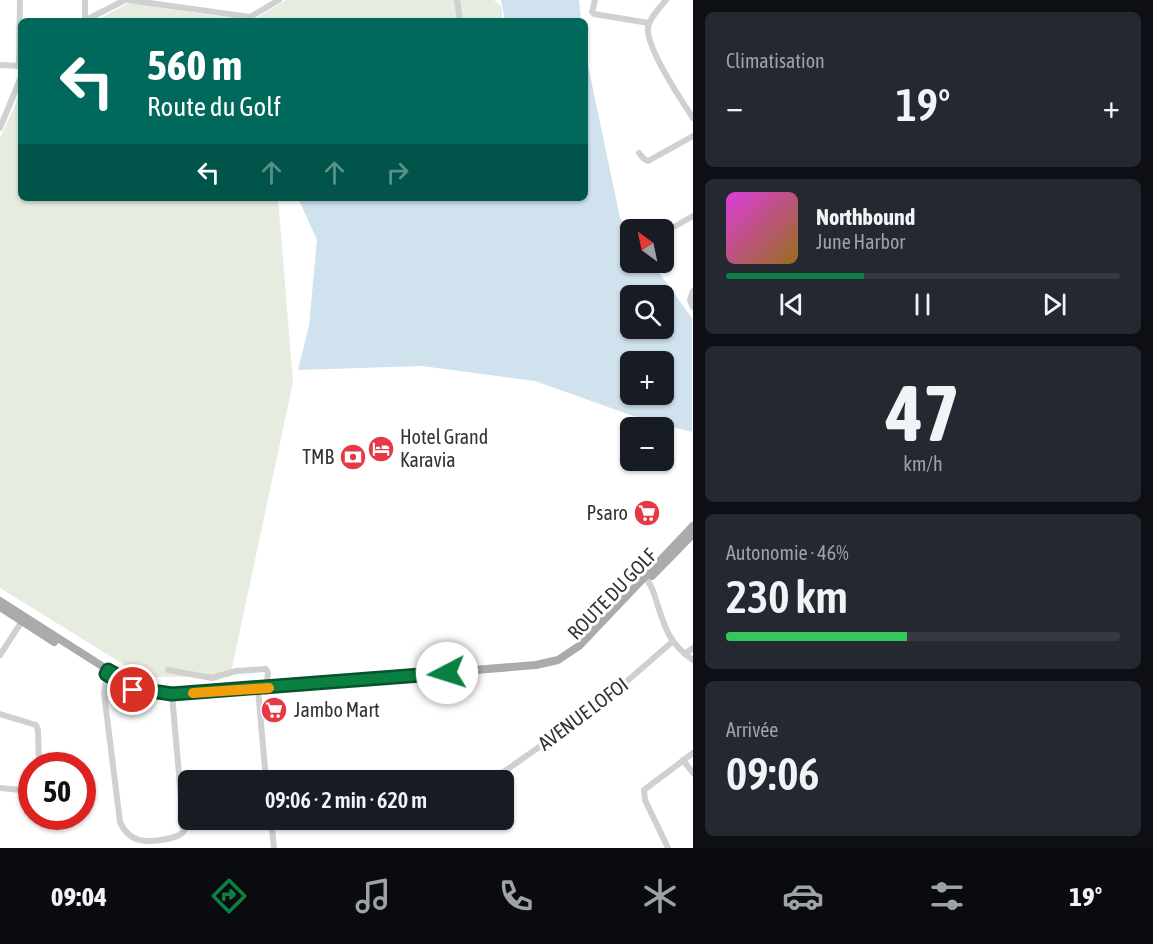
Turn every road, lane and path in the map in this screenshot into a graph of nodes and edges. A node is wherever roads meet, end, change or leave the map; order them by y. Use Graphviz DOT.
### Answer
graph roads {
  1 [pos="20,0"];
  2 [pos="85,0"];
  3 [pos="126,0"];
  4 [pos="279,0"];
  5 [pos="457,0"];
  6 [pos="595,0"];
  7 [pos="666,0"];
  8 [pos="155,2"];
  9 [pos="20,18"];
  10 [pos="84,18"];
  11 [pos="90,18"];
  12 [pos="460,18"];
  13 [pos="649,23"];
  14 [pos="0,65"];
  15 [pos="18,66"];
  16 [pos="18,84"];
  17 [pos="693,118"];
  18 [pos="0,128"];
  19 [pos="693,136"];
  20 [pos="639,153"];
  21 [pos="693,216"];
  22 [pos="674,227"];
  23 [pos="693,291"];
  24 [pos="693,307"];
  25 [pos="693,526"];
  26 [pos="693,534"];
  27 [pos="663,560"];
  28 [pos="646,579"];
  29 [pos="0,601"];
  30 [pos="0,607"];
  31 [pos="23,619"];
  32 [pos="672,642"];
  33 [pos="693,648"];
  34 [pos="685,654"];
  35 [pos="0,655"];
  36 [pos="693,660"];
  37 [pos="168,670"];
  38 [pos="107,672"];
  39 [pos="262,690"];
  40 [pos="172,697"];
  41 [pos="0,714"];
  42 [pos="39,752"];
  43 [pos="693,753"];
  44 [pos="683,760"];
  45 [pos="266,770"];
  46 [pos="506,770"];
  47 [pos="693,773"];
  48 [pos="0,788"];
  49 [pos="18,790"];
  50 [pos="272,830"];
  51 [pos="274,848"];
  52 [pos="668,848"];
  1 -- 9 [label="street"];
  2 -- 10 [label="street"];
  3 -- 8 [label="street"];
  3 -- 11 [label="street"];
  4 -- 8 [label="street"];
  5 -- 12 [label="street"];
  6 -- 13 [label="street"];
  7 -- 13 [label="street"];
  13 -- 17 [label="street"];
  14 -- 15 [label="street"];
  16 -- 18 [label="street"];
  19 -- 20 [label="street"];
  21 -- 22 [label="street"];
  23 -- 24 [label="street"];
  25 -- 27 [label="main road"];
  26 -- 27 [label="main road, ROUTE DU GOLF"];
  27 -- 28 [label="main road, ROUTE DU GOLF"];
  28 -- 32 [label="street"];
  28 -- 39 [label="main road, ROUTE DU GOLF"];
  29 -- 31 [label="main road"];
  30 -- 31 [label="main road, ROUTE DU GOLF"];
  31 -- 35 [label="street"];
  31 -- 38 [label="main road, ROUTE DU GOLF"];
  32 -- 34 [label="street"];
  32 -- 46 [label="street, AVENUE LOFOI"];
  33 -- 34 [label="street"];
  34 -- 36 [label="street"];
  37 -- 39 [label="street"];
  38 -- 40 [label="main road, ROUTE DU GOLF"];
  38 -- 40 [label="street"];
  39 -- 40 [label="main road, ROUTE DU GOLF"];
  39 -- 45 [label="street"];
  41 -- 42 [label="street"];
  43 -- 44 [label="street"];
  44 -- 47 [label="street"];
  44 -- 52 [label="street"];
  48 -- 49 [label="street"];
  50 -- 51 [label="street"];
}
